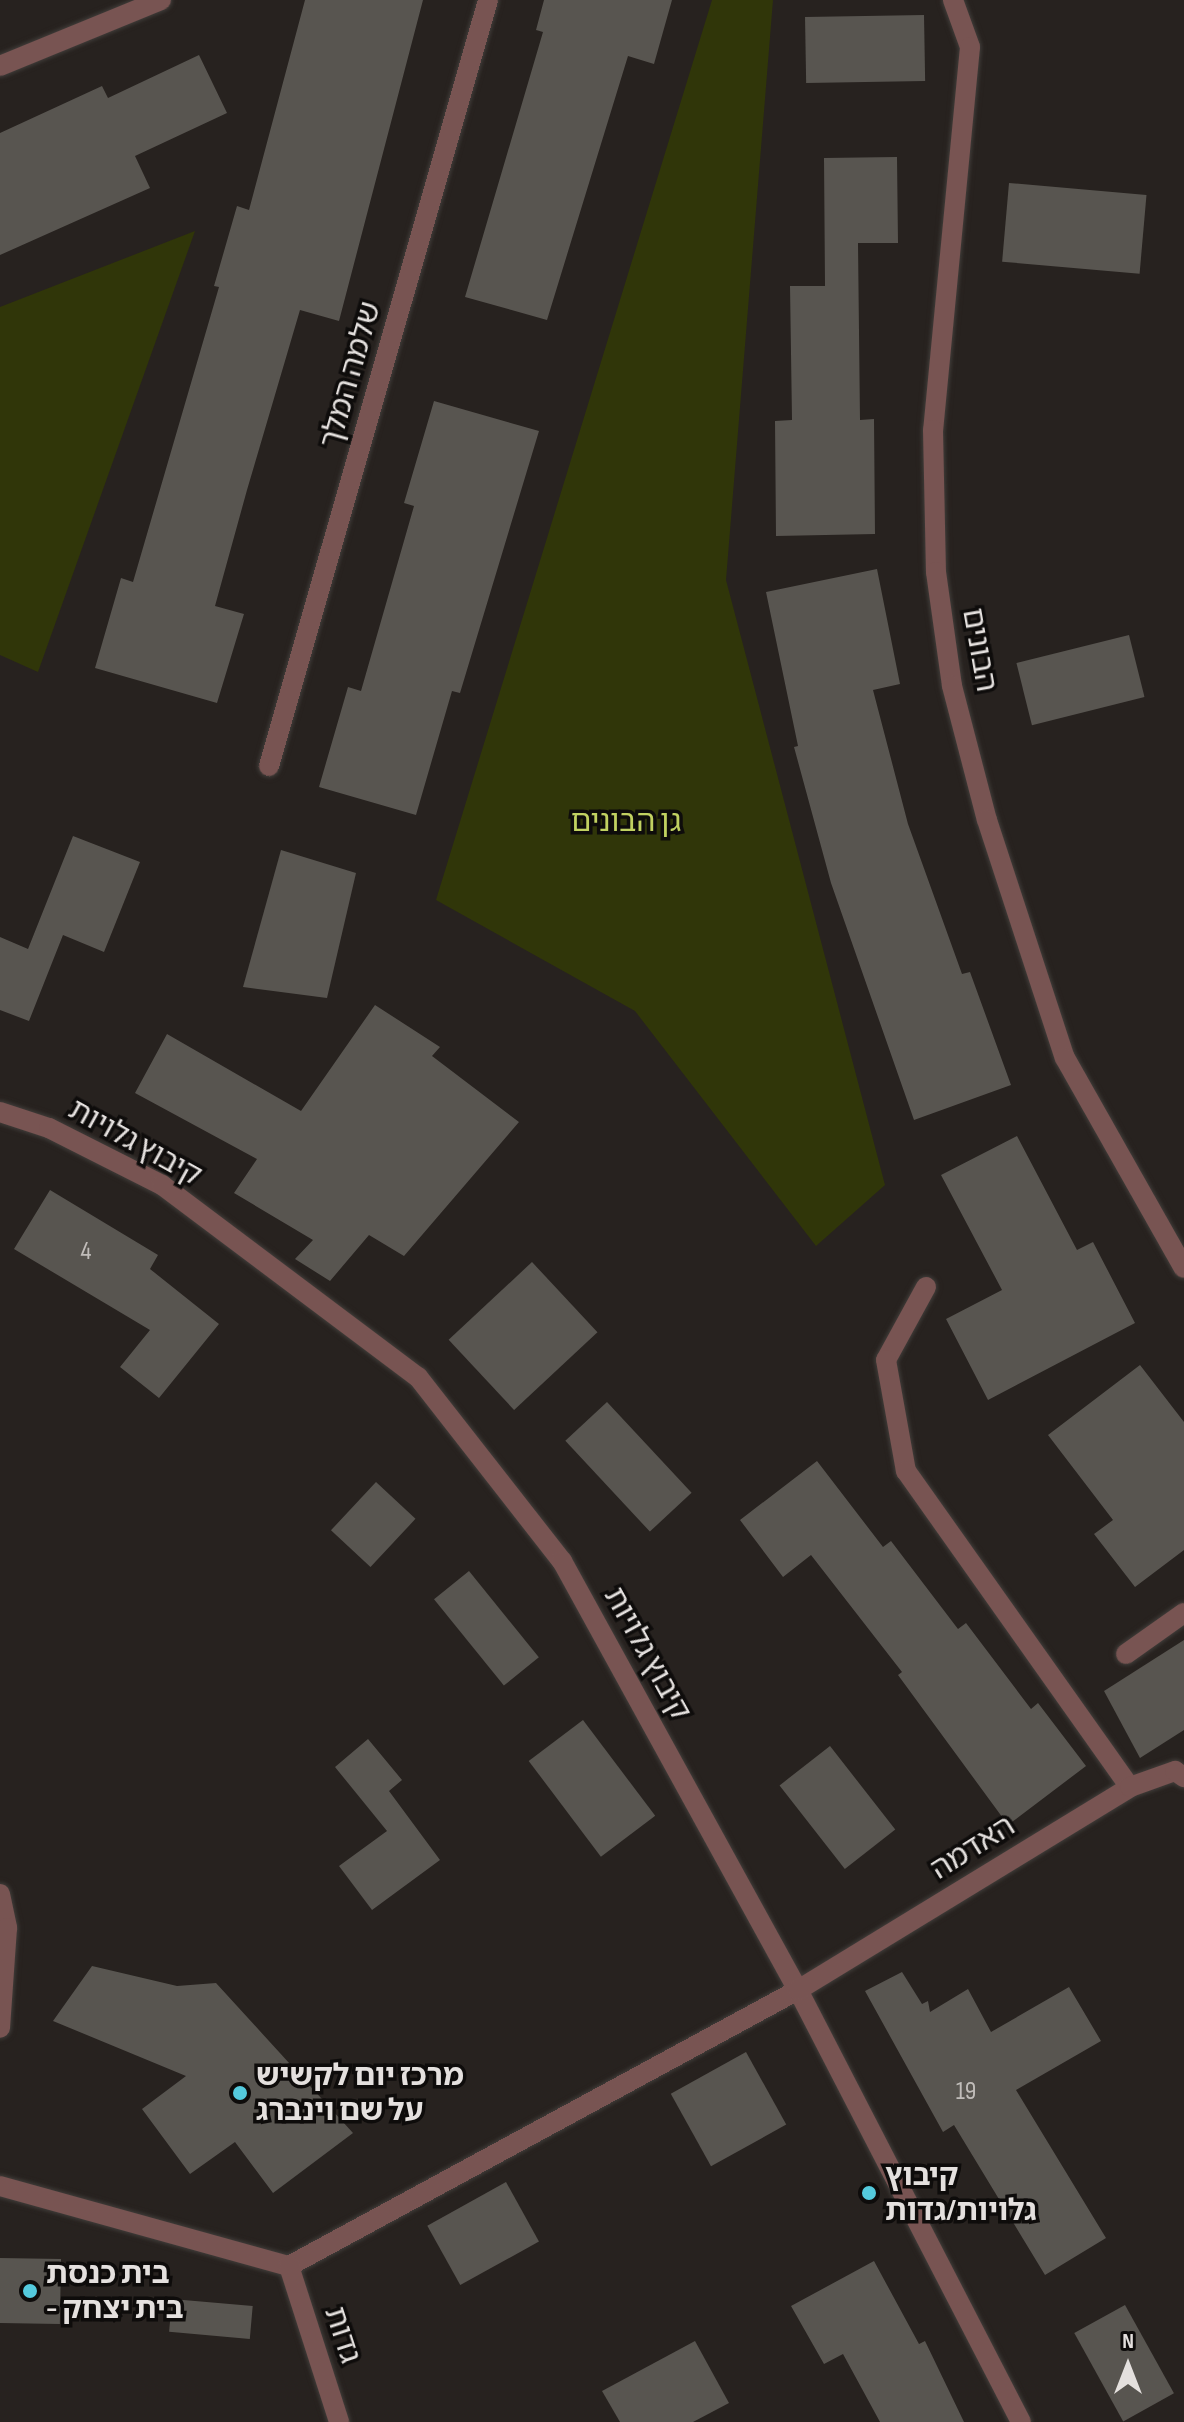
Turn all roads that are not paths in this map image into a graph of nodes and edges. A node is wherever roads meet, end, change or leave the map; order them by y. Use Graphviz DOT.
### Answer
graph roads {
  1 [pos="161,0"];
  2 [pos="488,0"];
  3 [pos="953,0"];
  4 [pos="0,66"];
  5 [pos="269,766"];
  6 [pos="0,1112"];
  7 [pos="1184,1268"];
  8 [pos="926,1287"];
  9 [pos="1184,1613"];
  10 [pos="1126,1654"];
  11 [pos="1184,1777"];
  12 [pos="1130,1787"];
  13 [pos="0,1894"];
  14 [pos="798,1990"];
  15 [pos="0,2028"];
  16 [pos="0,2186"];
  17 [pos="289,2266"];
  18 [pos="339,2422"];
  19 [pos="1021,2422"];
  1 -- 4 [label="street"];
  2 -- 5 [label="street, שלמה המלך"];
  3 -- 7 [label="street, הבונים"];
  6 -- 14 [label="street, קיבוץ גלויות"];
  8 -- 12 [label="street"];
  9 -- 10 [label="street"];
  11 -- 12 [label="street, האדמה"];
  12 -- 14 [label="street, האדמה"];
  13 -- 15 [label="street"];
  14 -- 17 [label="street, האדמה"];
  14 -- 19 [label="street, קיבוץ גלויות"];
  16 -- 17 [label="street"];
  17 -- 18 [label="street, גדות"];
}
